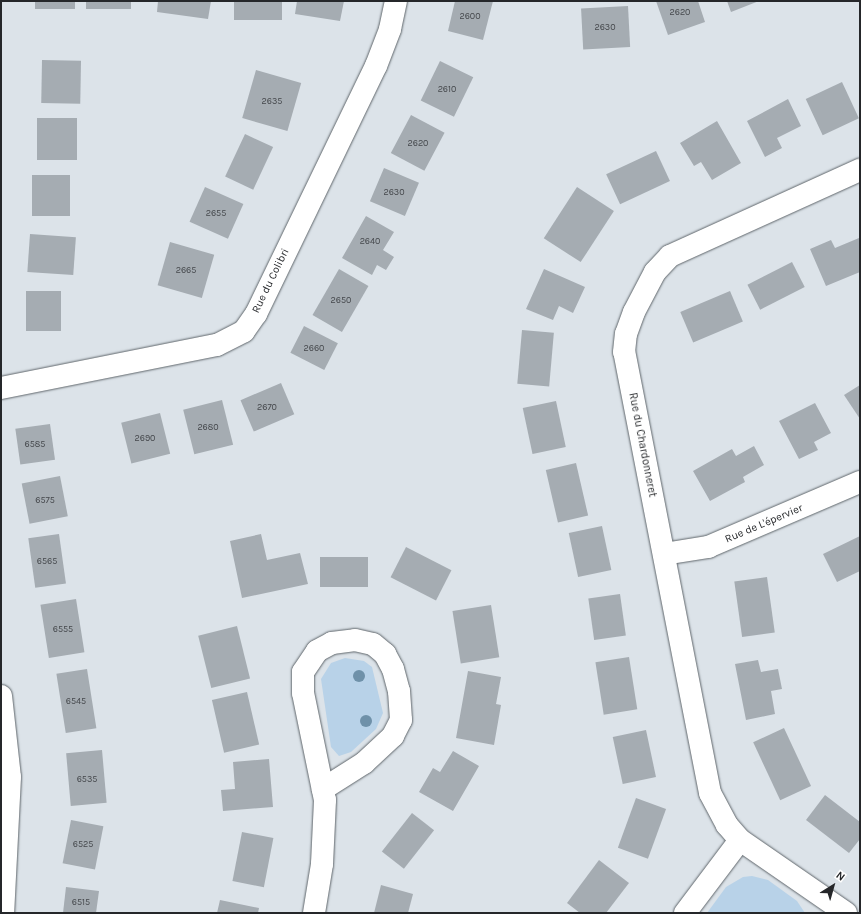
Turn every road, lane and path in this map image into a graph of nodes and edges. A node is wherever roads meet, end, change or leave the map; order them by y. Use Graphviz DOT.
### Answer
graph roads {
  1 [pos="396,1"];
  2 [pos="860,170"];
  3 [pos="1,388"];
  4 [pos="860,482"];
  5 [pos="664,554"];
  6 [pos="1,696"];
  7 [pos="323,789"];
  8 [pos="740,840"];
  9 [pos="3,913"];
  10 [pos="314,913"];
  11 [pos="685,913"];
  12 [pos="845,913"];
  1 -- 3 [label="street, Rue du Colibri"];
  2 -- 5 [label="street, Rue du Chardonneret"];
  4 -- 5 [label="street, Rue de L'épervier"];
  5 -- 8 [label="street, Rue du Chardonneret"];
  6 -- 9 [label="street"];
  7 -- 7 [label="street"];
  7 -- 10 [label="street"];
  8 -- 11 [label="street"];
  8 -- 12 [label="street, Rue du Chardonneret"];
}
